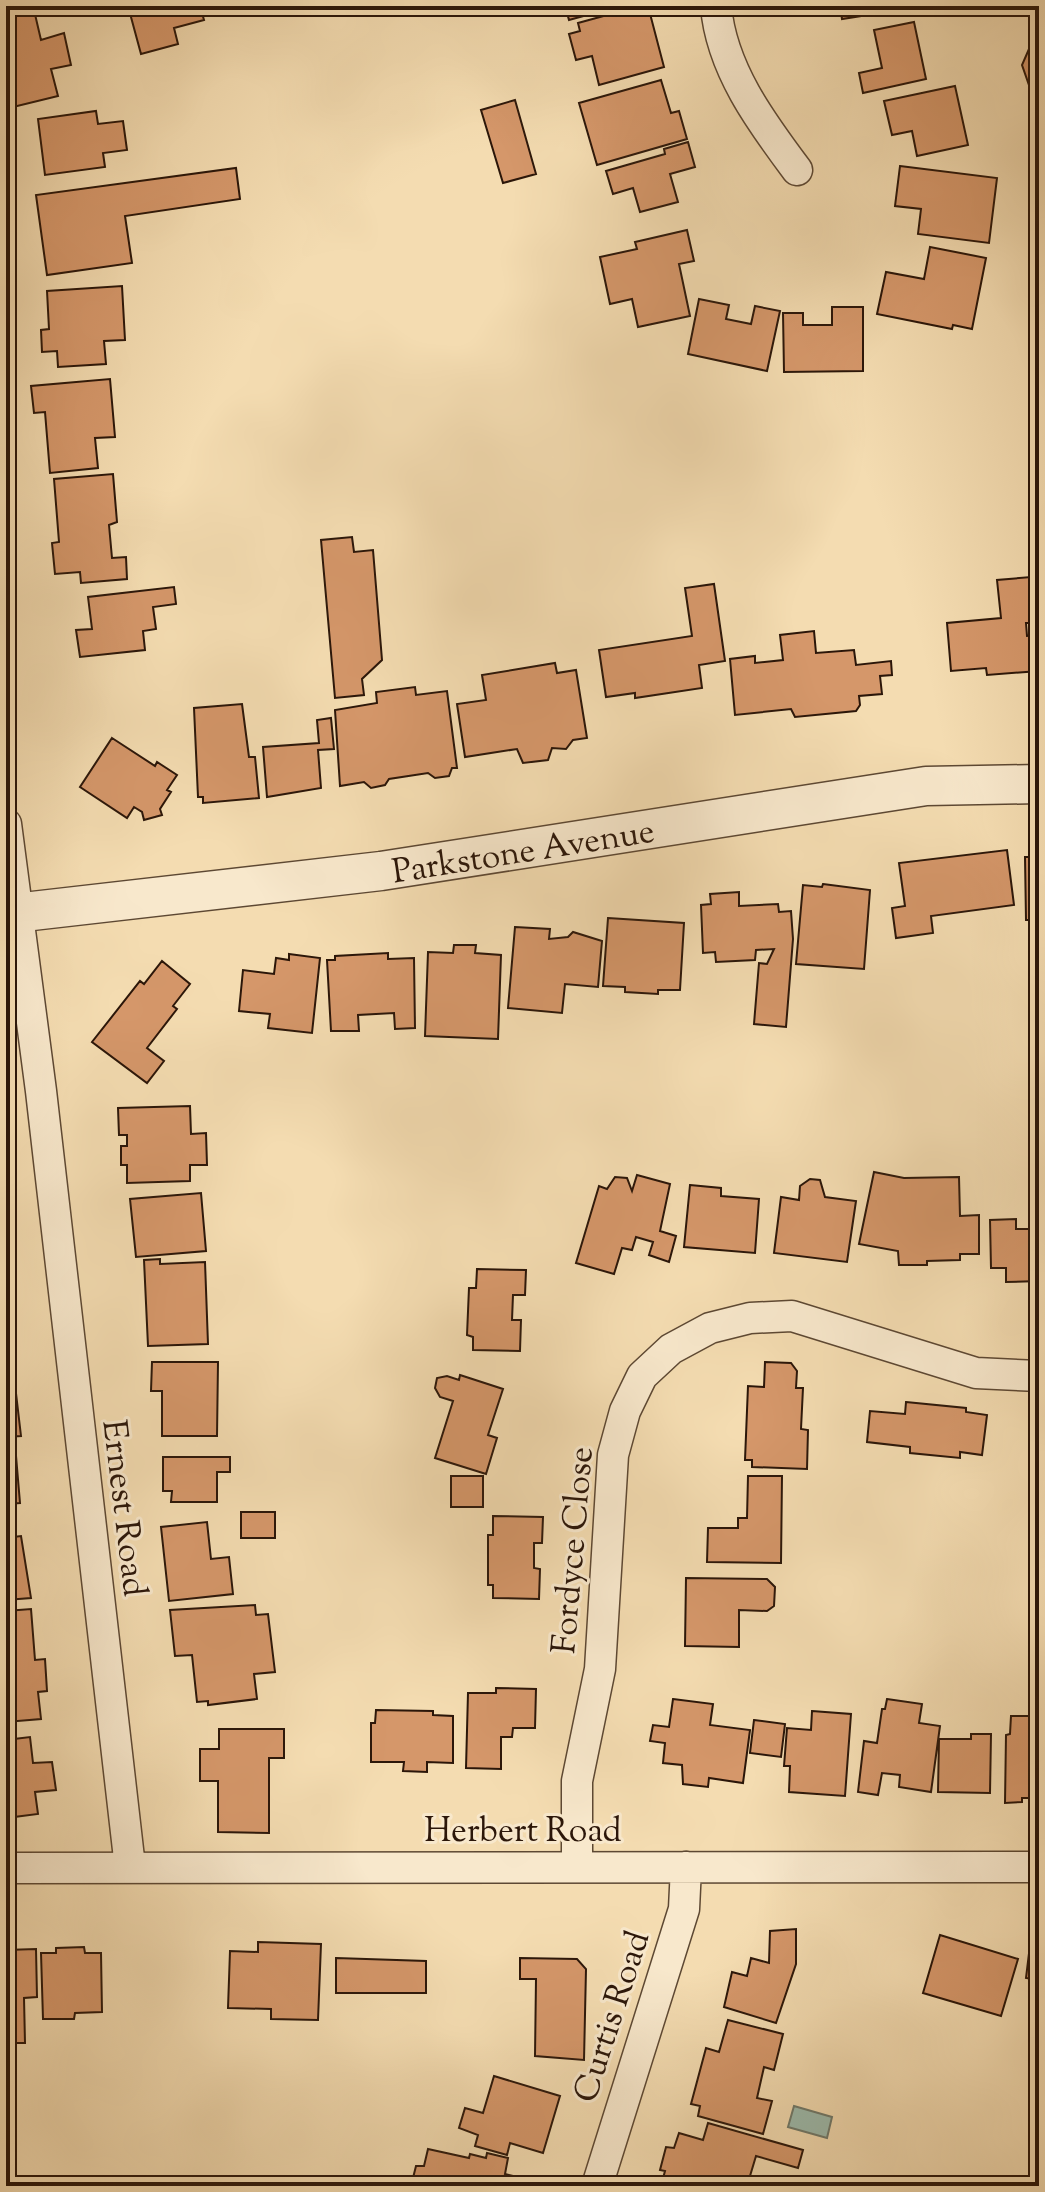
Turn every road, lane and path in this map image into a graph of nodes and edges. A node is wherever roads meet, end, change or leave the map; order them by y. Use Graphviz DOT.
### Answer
graph roads {
  1 [pos="716,6"];
  2 [pos="797,170"];
  3 [pos="1039,784"];
  4 [pos="6,824"];
  5 [pos="11,914"];
  6 [pos="1039,1376"];
  7 [pos="130,1867"];
  8 [pos="577,1867"];
  9 [pos="686,1867"];
  10 [pos="1039,1867"];
  11 [pos="6,1868"];
  12 [pos="597,2186"];
  1 -- 2 [label="street"];
  3 -- 5 [label="street, Parkstone Avenue"];
  4 -- 5 [label="street, Ernest Road"];
  5 -- 7 [label="street, Ernest Road"];
  6 -- 8 [label="street, Fordyce Close"];
  7 -- 8 [label="street, Herbert Road"];
  7 -- 11 [label="street, Herbert Road"];
  8 -- 9 [label="street, Herbert Road"];
  9 -- 10 [label="street, Herbert Road"];
  9 -- 12 [label="street, Curtis Road"];
}
